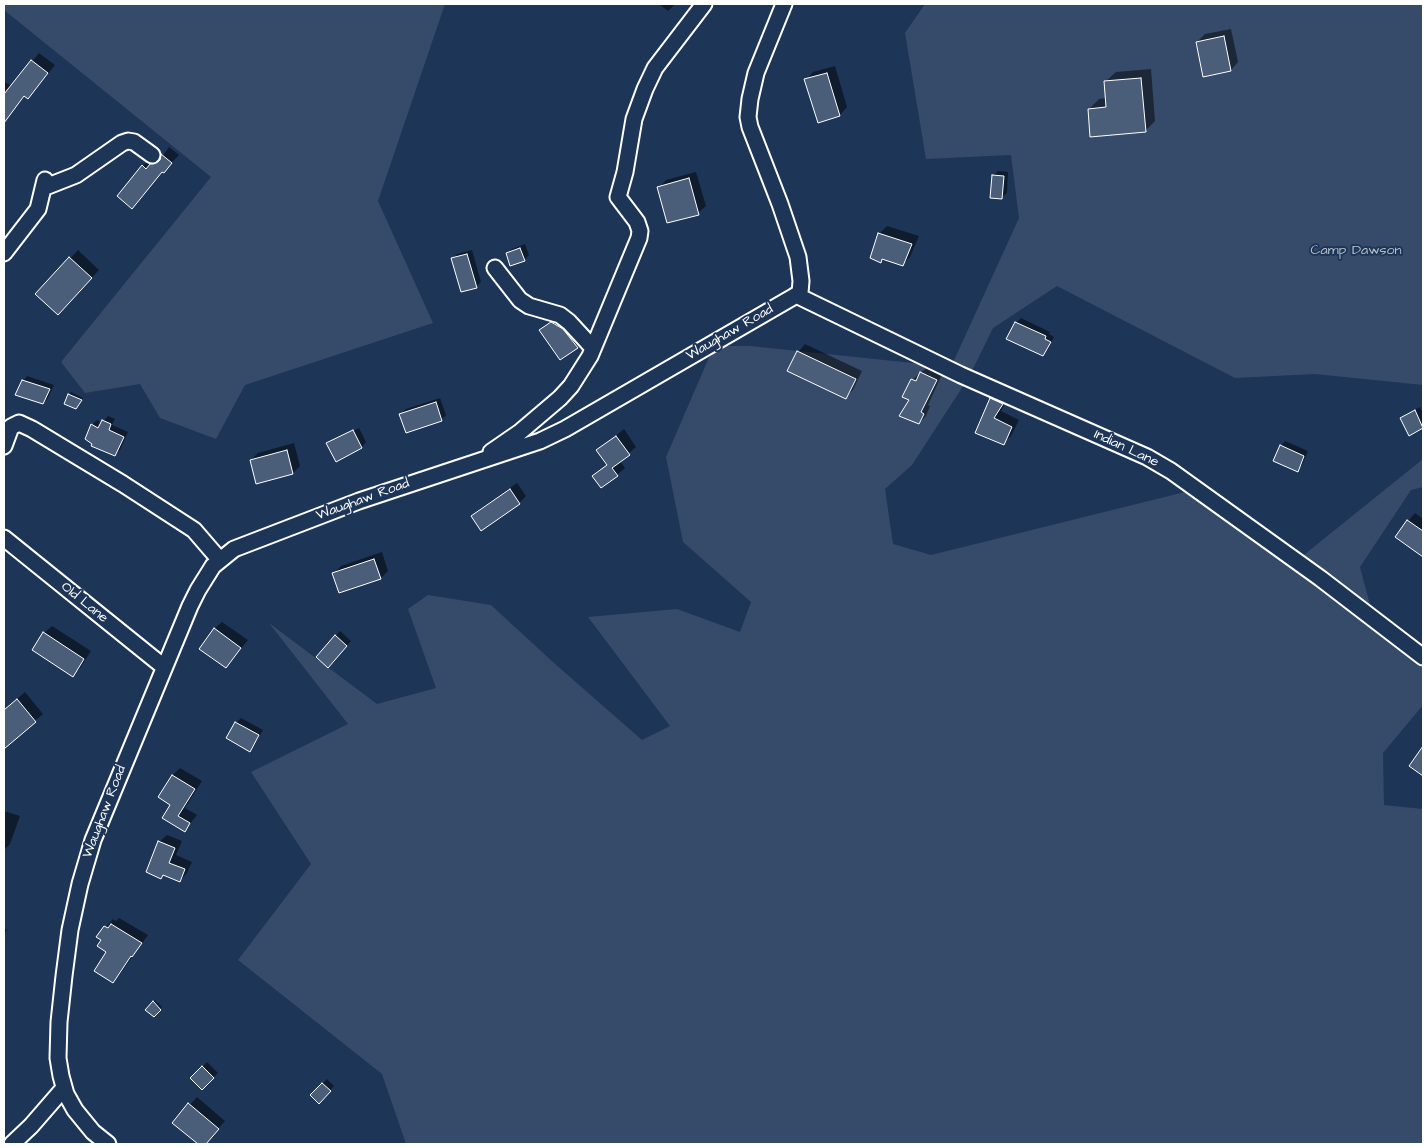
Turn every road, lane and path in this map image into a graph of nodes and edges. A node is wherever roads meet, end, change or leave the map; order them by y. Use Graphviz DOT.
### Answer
graph roads {
  1 [pos="704,4"];
  2 [pos="784,4"];
  3 [pos="152,155"];
  4 [pos="4,253"];
  5 [pos="495,268"];
  6 [pos="796,295"];
  7 [pos="593,348"];
  8 [pos="4,446"];
  9 [pos="478,460"];
  10 [pos="4,538"];
  11 [pos="219,559"];
  12 [pos="1423,657"];
  13 [pos="164,668"];
  14 [pos="64,1088"];
  15 [pos="12,1144"];
  16 [pos="108,1144"];
  1 -- 7 [label="street"];
  2 -- 6 [label="street"];
  3 -- 4 [label="street"];
  5 -- 7 [label="street"];
  6 -- 9 [label="street, Waughaw Road"];
  6 -- 12 [label="street, Indian Lane"];
  7 -- 9 [label="street"];
  8 -- 11 [label="street"];
  9 -- 11 [label="street, Waughaw Road"];
  10 -- 13 [label="street, Old Lane"];
  11 -- 13 [label="street, Waughaw Road"];
  13 -- 14 [label="street, Waughaw Road"];
  14 -- 15 [label="street"];
  14 -- 16 [label="street, Waughaw Road"];
}
